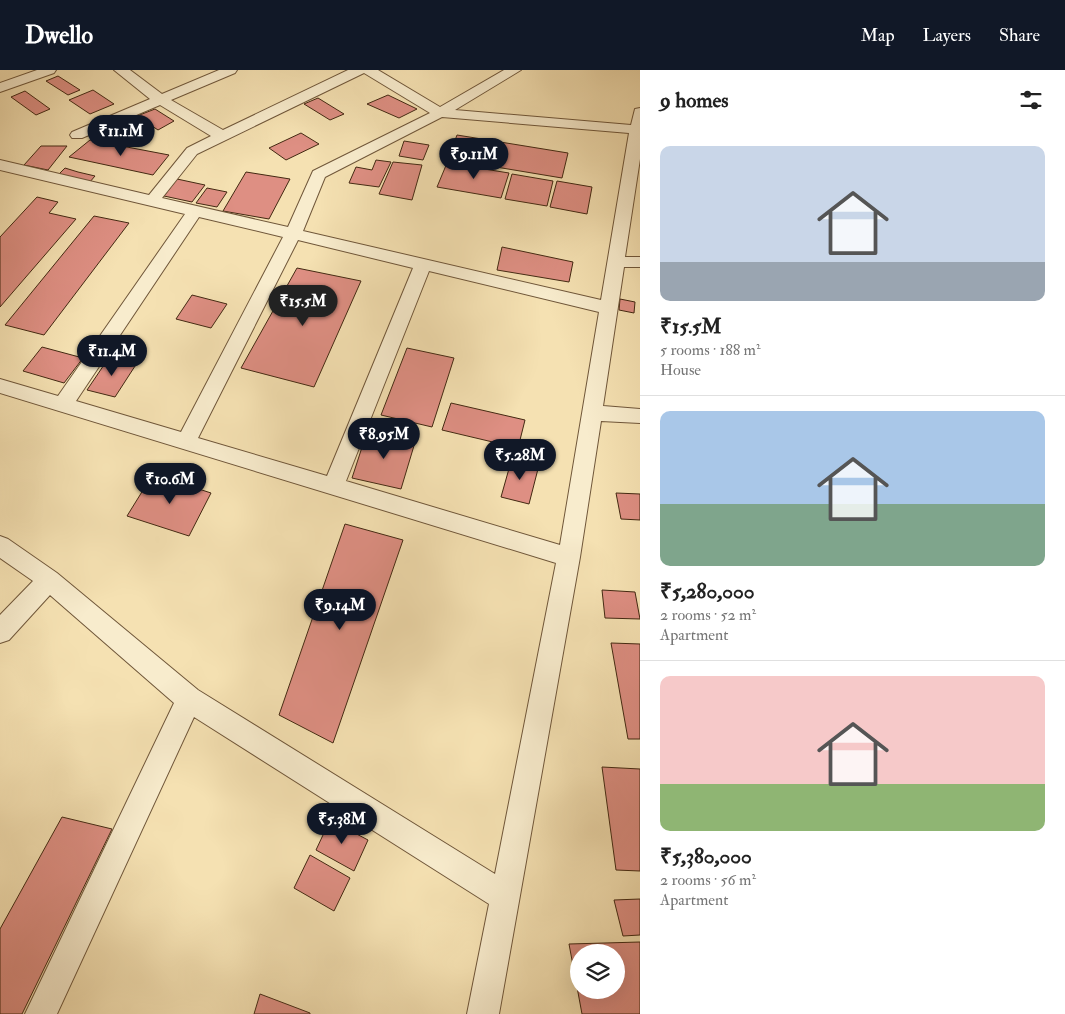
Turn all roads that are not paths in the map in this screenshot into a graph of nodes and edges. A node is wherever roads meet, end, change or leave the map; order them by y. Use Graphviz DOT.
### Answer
graph roads {
  1 [pos="49,70"];
  2 [pos="121,70"];
  3 [pos="230,70"];
  4 [pos="359,70"];
  5 [pos="369,70"];
  6 [pos="514,70"];
  7 [pos="0,88"];
  8 [pos="161,100"];
  9 [pos="440,113"];
  10 [pos="639,124"];
  11 [pos="78,135"];
  12 [pos="222,136"];
  13 [pos="0,165"];
  14 [pos="152,201"];
  15 [pos="196,211"];
  16 [pos="293,234"];
  17 [pos="615,262"];
  18 [pos="640,262"];
  19 [pos="423,265"];
  20 [pos="608,308"];
  21 [pos="0,386"];
  22 [pos="63,405"];
  23 [pos="591,413"];
  24 [pos="640,416"];
  25 [pos="186,442"];
  26 [pos="334,486"];
  27 [pos="0,546"];
  28 [pos="569,557"];
  29 [pos="49,580"];
  30 [pos="0,632"];
  31 [pos="189,699"];
  32 [pos="504,897"];
  33 [pos="41,1014"];
  34 [pos="483,1014"];
  1 -- 7 [label="street"];
  2 -- 8 [label="street"];
  3 -- 8 [label="street"];
  4 -- 12 [label="street"];
  5 -- 9 [label="street"];
  6 -- 9 [label="street"];
  8 -- 11 [label="street"];
  8 -- 12 [label="street"];
  9 -- 10 [label="street"];
  9 -- 16 [label="street"];
  10 -- 17 [label="street"];
  12 -- 14 [label="street"];
  13 -- 14 [label="street"];
  14 -- 15 [label="street"];
  15 -- 16 [label="street"];
  15 -- 22 [label="street"];
  16 -- 19 [label="street"];
  16 -- 25 [label="street"];
  17 -- 18 [label="street"];
  17 -- 20 [label="street"];
  19 -- 20 [label="street"];
  19 -- 26 [label="street"];
  20 -- 23 [label="street"];
  21 -- 22 [label="street"];
  22 -- 25 [label="street"];
  23 -- 24 [label="street"];
  23 -- 28 [label="street"];
  25 -- 26 [label="street"];
  26 -- 28 [label="street"];
  27 -- 29 [label="street"];
  28 -- 32 [label="street"];
  29 -- 30 [label="street"];
  29 -- 31 [label="street"];
  31 -- 32 [label="street"];
  31 -- 33 [label="street"];
  32 -- 34 [label="street"];
}
